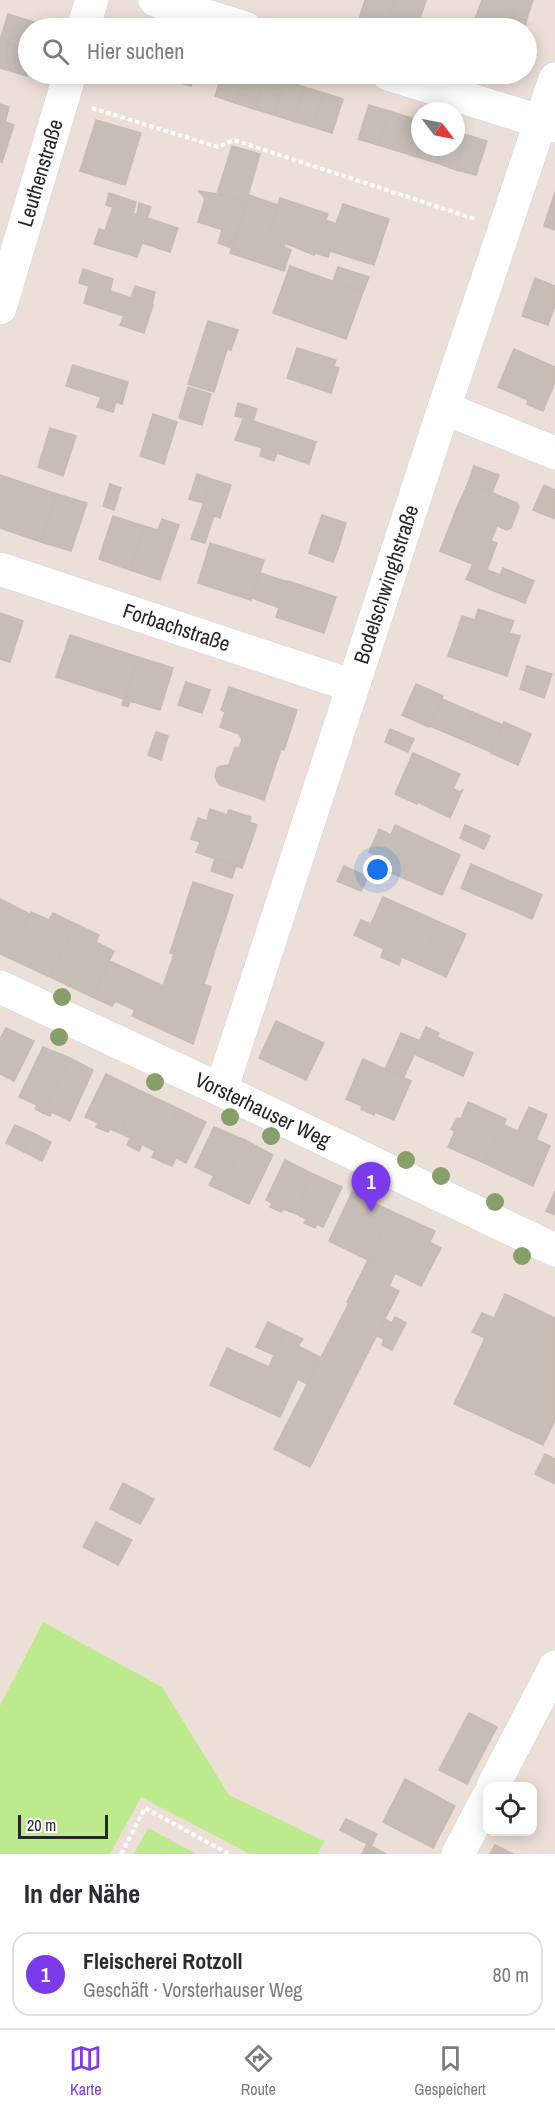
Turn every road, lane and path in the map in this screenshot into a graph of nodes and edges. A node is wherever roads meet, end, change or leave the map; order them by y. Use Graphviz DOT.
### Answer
graph roads {
  1 [pos="92,0"];
  2 [pos="155,0"];
  3 [pos="86,18"];
  4 [pos="213,18"];
  5 [pos="555,79"];
  6 [pos="420,84"];
  7 [pos="66,86"];
  8 [pos="548,124"];
  9 [pos="504,228"];
  10 [pos="0,308"];
  11 [pos="444,408"];
  12 [pos="555,453"];
  13 [pos="0,569"];
  14 [pos="353,686"];
  15 [pos="0,987"];
  16 [pos="221,1090"];
  17 [pos="555,1250"];
  18 [pos="555,1668"];
  19 [pos="495,1782"];
  20 [pos="483,1806"];
  21 [pos="121,1854"];
  22 [pos="229,1854"];
  23 [pos="458,1854"];
  1 -- 3 [label="street"];
  2 -- 4 [label="street"];
  5 -- 8 [label="street, Bodelschwinghstraße"];
  6 -- 8 [label="street"];
  7 -- 9 [label="path"];
  7 -- 10 [label="street, Leuthenstraße"];
  8 -- 9 [label="street, Bodelschwinghstraße"];
  9 -- 11 [label="street, Bodelschwinghstraße"];
  11 -- 12 [label="street"];
  11 -- 14 [label="street, Bodelschwinghstraße"];
  13 -- 14 [label="street, Forbachstraße"];
  14 -- 16 [label="street, Bodelschwinghstraße"];
  15 -- 16 [label="street, Vorsterhauser Weg"];
  16 -- 17 [label="street, Vorsterhauser Weg"];
  18 -- 19 [label="street"];
  20 -- 23 [label="street"];
  21 -- 22 [label="path"];
}
